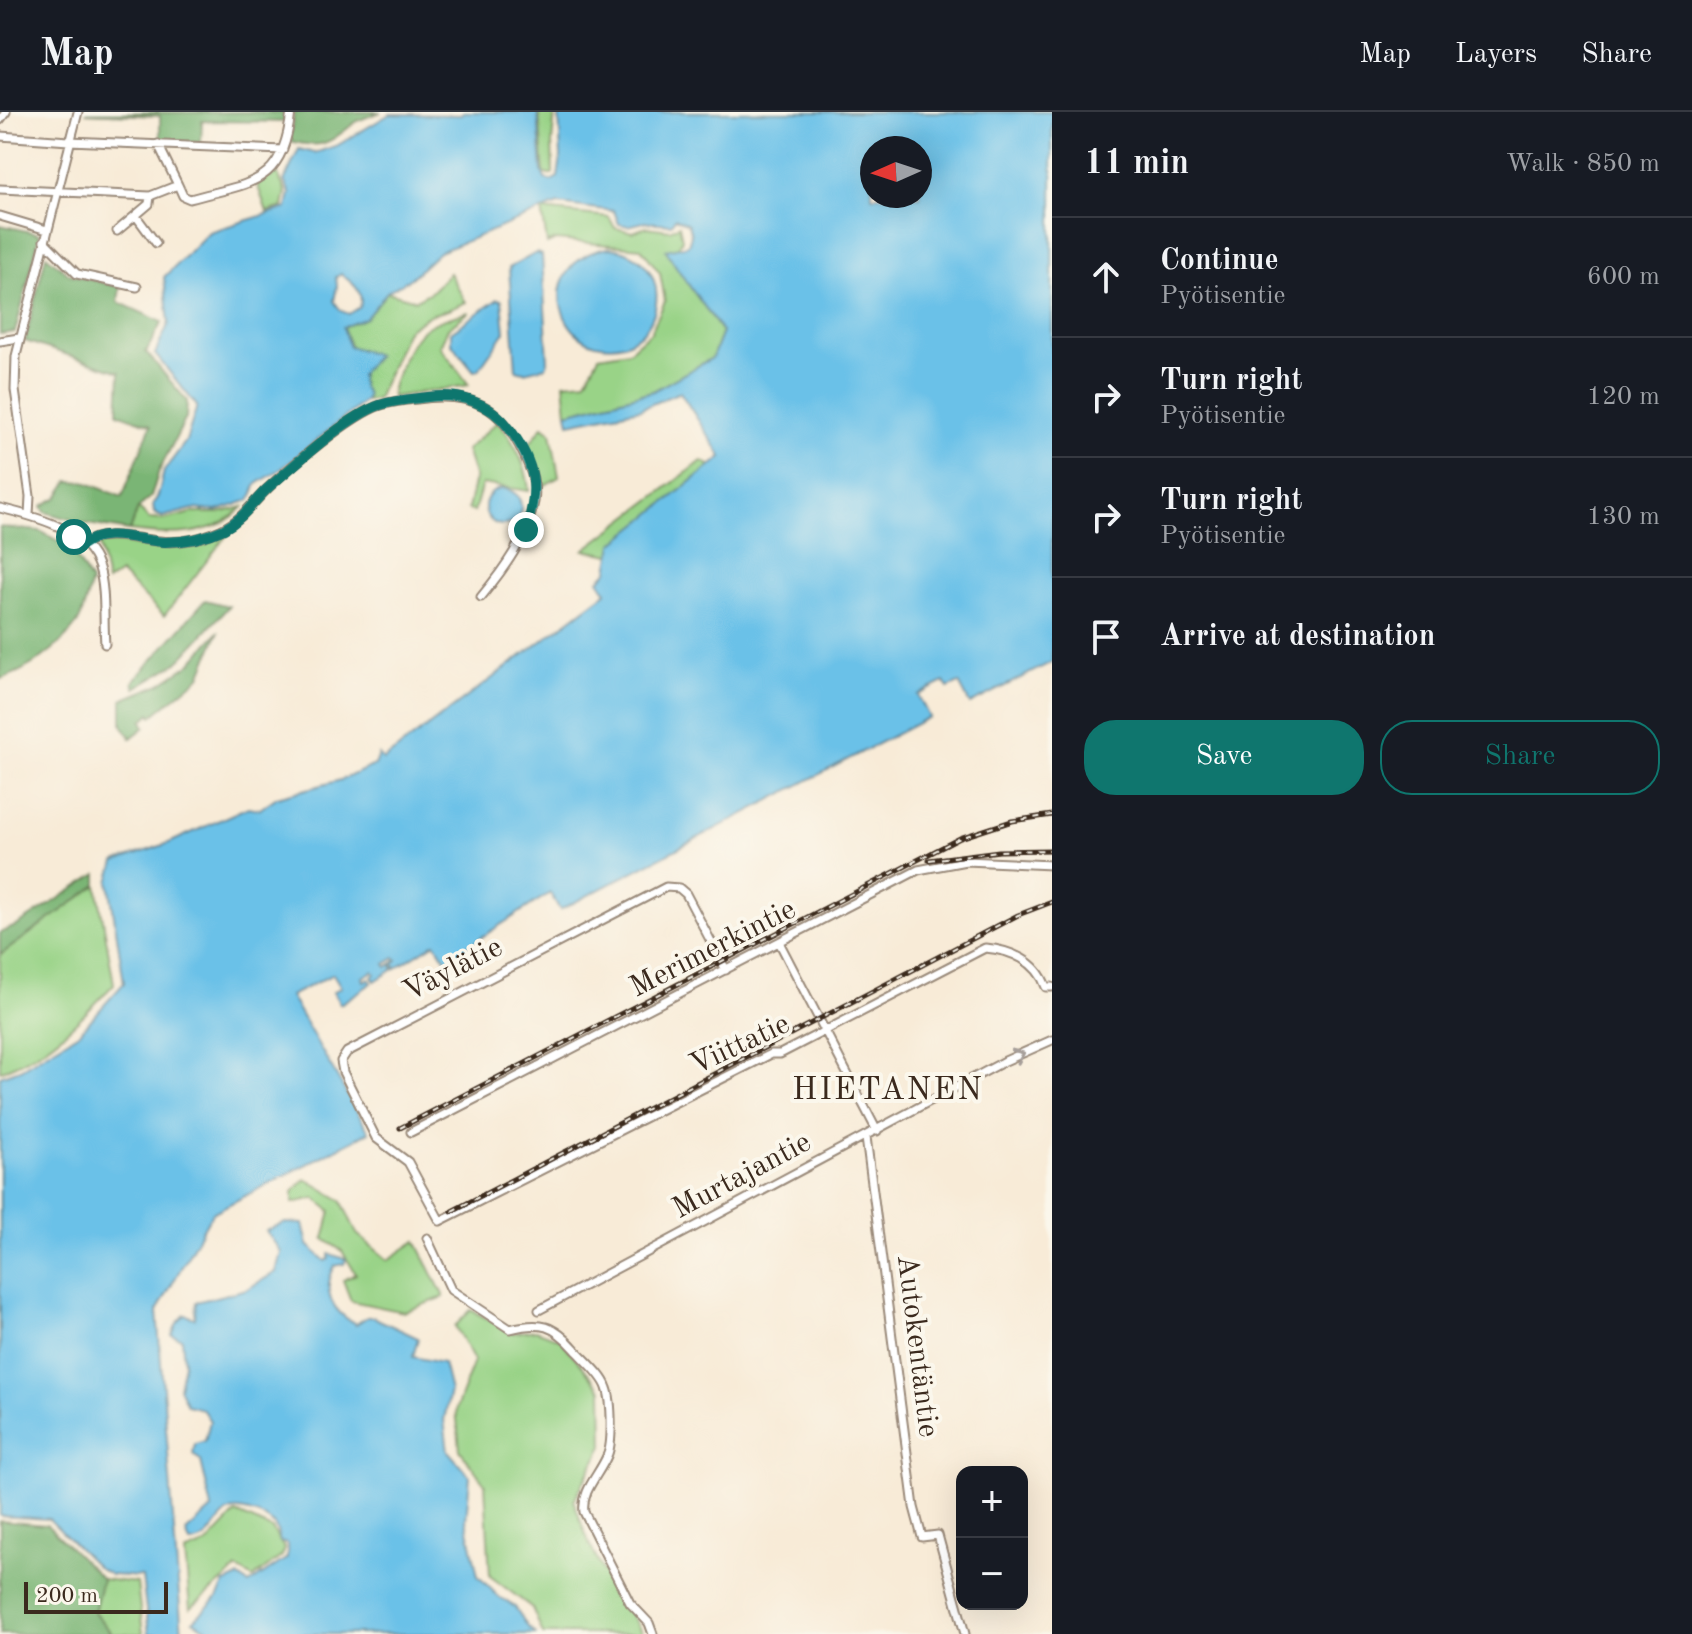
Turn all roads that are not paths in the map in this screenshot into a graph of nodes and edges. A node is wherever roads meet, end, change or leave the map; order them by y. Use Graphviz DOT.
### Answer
graph roads {
  1 [pos="6,112"];
  2 [pos="78,112"];
  3 [pos="291,112"];
  4 [pos="0,120"];
  5 [pos="0,136"];
  6 [pos="69,141"];
  7 [pos="158,144"];
  8 [pos="283,150"];
  9 [pos="178,185"];
  10 [pos="0,189"];
  11 [pos="57,193"];
  12 [pos="150,196"];
  13 [pos="0,216"];
  14 [pos="136,216"];
  15 [pos="47,230"];
  16 [pos="117,231"];
  17 [pos="44,241"];
  18 [pos="156,243"];
  19 [pos="137,287"];
  20 [pos="19,338"];
  21 [pos="0,341"];
  22 [pos="0,508"];
  23 [pos="29,515"];
  24 [pos="82,545"];
  25 [pos="481,597"];
  26 [pos="105,644"];
  27 [pos="1052,865"];
  28 [pos="779,942"];
  29 [pos="726,970"];
  30 [pos="1049,987"];
  31 [pos="825,1031"];
  32 [pos="1052,1040"];
  33 [pos="877,1131"];
  34 [pos="411,1132"];
  35 [pos="866,1137"];
  36 [pos="440,1221"];
  37 [pos="427,1238"];
  38 [pos="539,1310"];
  39 [pos="653,1634"];
  40 [pos="965,1634"];
  1 -- 4 [label="street"];
  2 -- 6 [label="street"];
  3 -- 8 [label="street"];
  5 -- 6 [label="street"];
  6 -- 7 [label="street"];
  6 -- 11 [label="street"];
  7 -- 8 [label="street"];
  7 -- 9 [label="street"];
  8 -- 9 [label="street"];
  9 -- 12 [label="street"];
  10 -- 11 [label="street"];
  11 -- 12 [label="street"];
  11 -- 15 [label="street"];
  12 -- 14 [label="street"];
  13 -- 15 [label="street"];
  14 -- 16 [label="street"];
  14 -- 18 [label="street"];
  15 -- 17 [label="street"];
  17 -- 19 [label="street"];
  17 -- 20 [label="street"];
  20 -- 21 [label="street"];
  20 -- 23 [label="street"];
  22 -- 23 [label="street"];
  23 -- 24 [label="street"];
  24 -- 25 [label="street"];
  24 -- 26 [label="street"];
  27 -- 28 [label="street, Merimerkintie"];
  28 -- 29 [label="street, Merimerkintie"];
  28 -- 31 [label="street"];
  29 -- 34 [label="street, Merimerkintie"];
  29 -- 36 [label="street, Väylätie"];
  30 -- 31 [label="street, Viittatie"];
  31 -- 33 [label="street"];
  31 -- 36 [label="street, Viittatie"];
  33 -- 32 [label="street, Murtajantie, one-way"];
  33 -- 35 [label="street, Murtajantie"];
  35 -- 38 [label="street, Murtajantie"];
  35 -- 40 [label="street, Autokentäntie"];
  37 -- 39 [label="street"];
}
